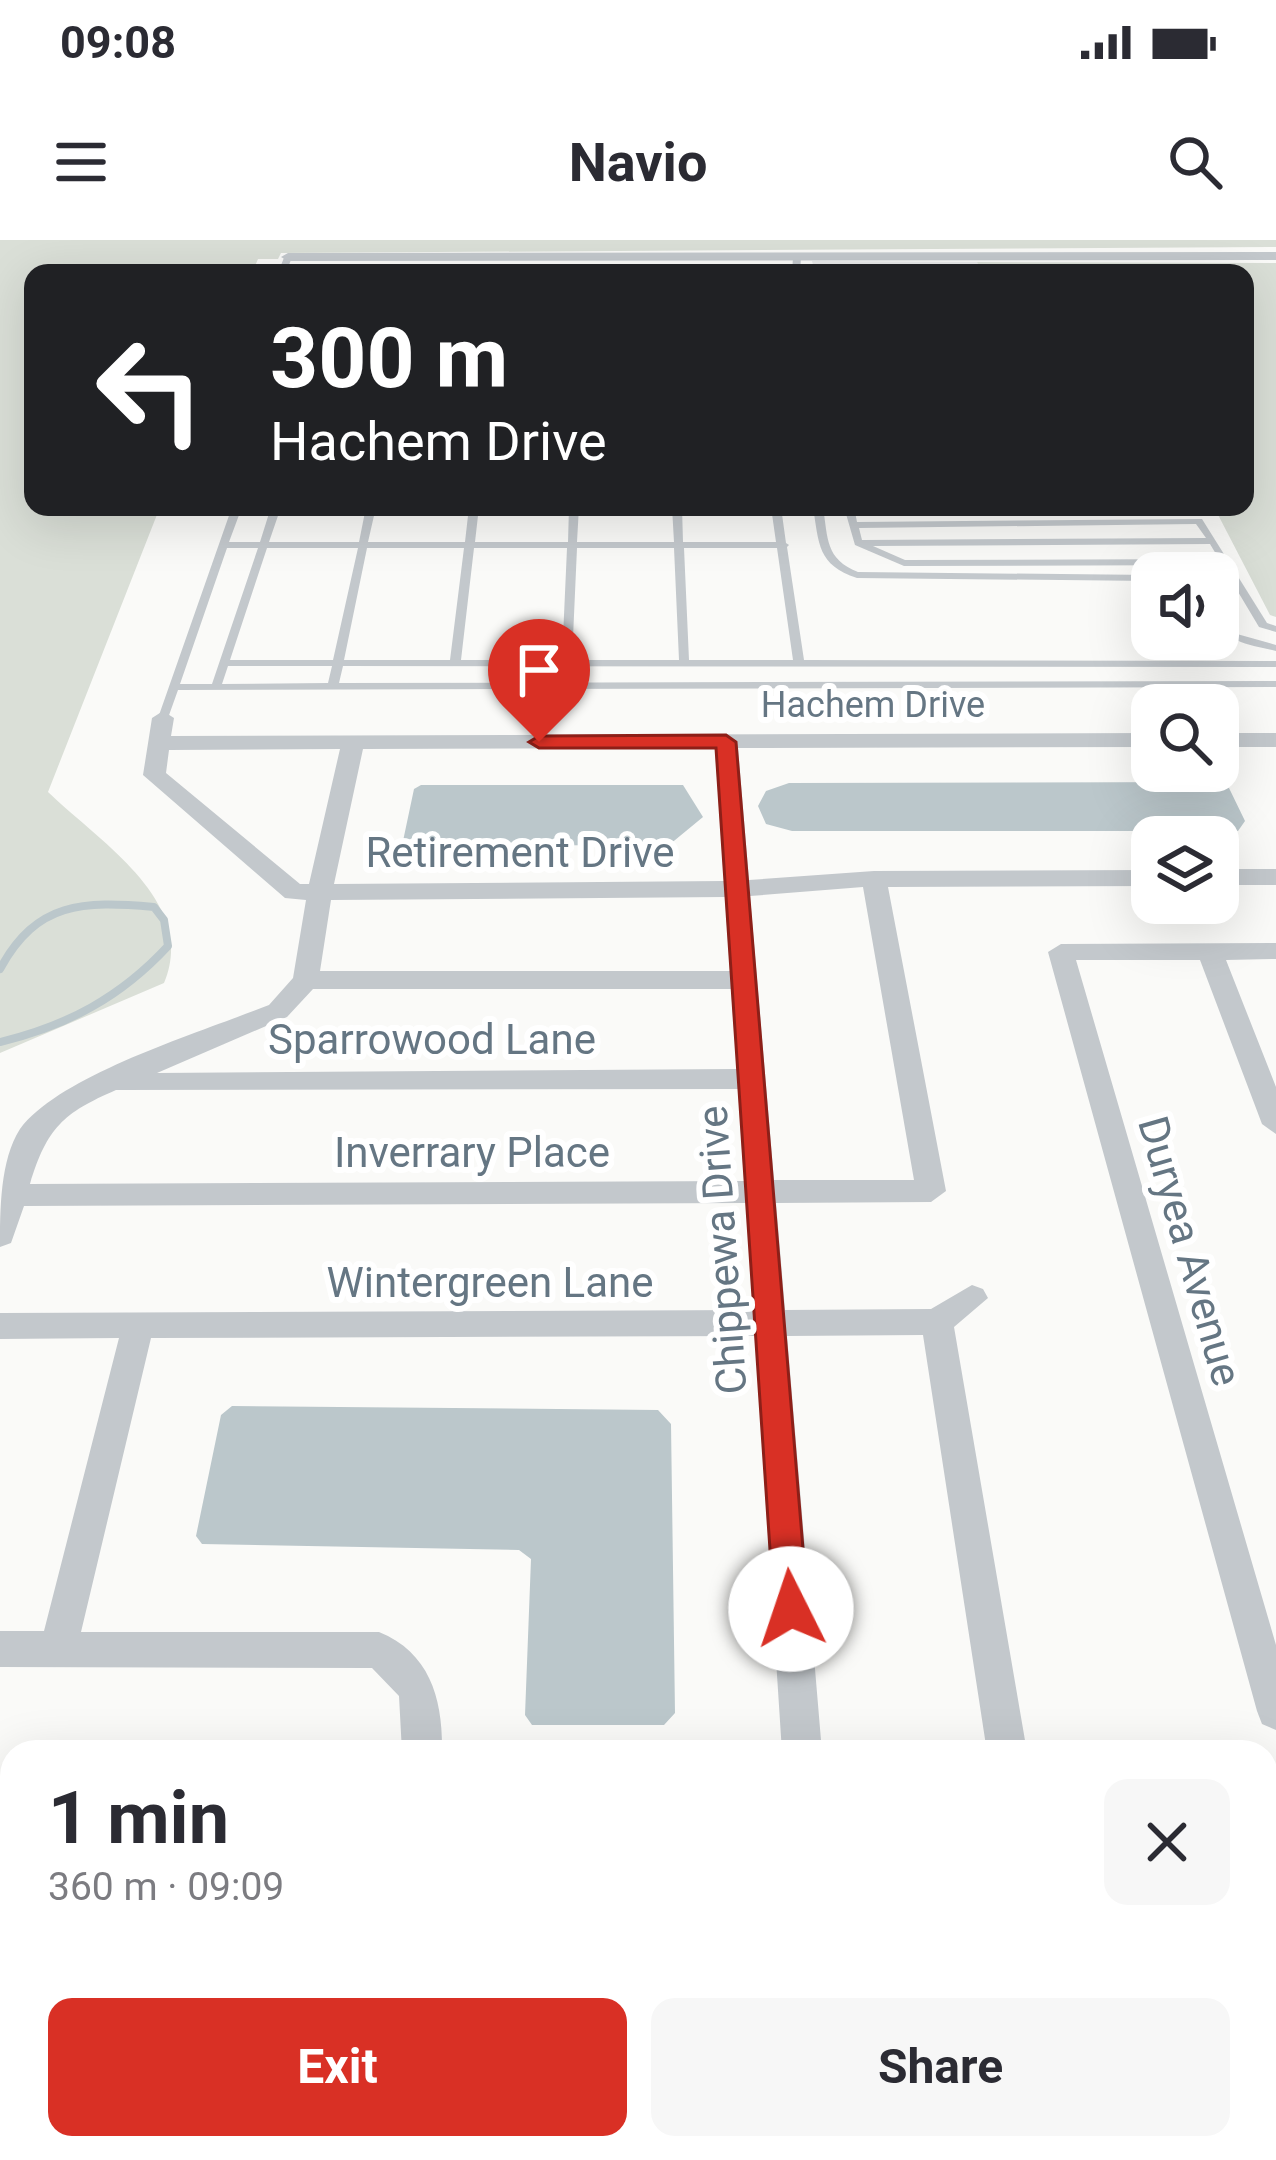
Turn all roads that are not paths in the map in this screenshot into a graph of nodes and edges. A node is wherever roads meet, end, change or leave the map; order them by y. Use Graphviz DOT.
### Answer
graph roads {
  1 [pos="1276,256"];
  2 [pos="985,264"];
  3 [pos="234,516"];
  4 [pos="273,516"];
  5 [pos="369,516"];
  6 [pos="473,516"];
  7 [pos="574,516"];
  8 [pos="677,516"];
  9 [pos="778,516"];
  10 [pos="820,516"];
  11 [pos="851,516"];
  12 [pos="882,516"];
  13 [pos="928,516"];
  14 [pos="884,524"];
  15 [pos="930,524"];
  16 [pos="853,525"];
  17 [pos="1213,541"];
  18 [pos="858,543"];
  19 [pos="224,544"];
  20 [pos="784,545"];
  21 [pos="263,546"];
  22 [pos="362,546"];
  23 [pos="470,546"];
  24 [pos="572,546"];
  25 [pos="679,546"];
  26 [pos="1220,552"];
  27 [pos="1131,562"];
  28 [pos="1131,580"];
  29 [pos="1239,584"];
  30 [pos="1276,628"];
  31 [pos="1239,636"];
  32 [pos="1276,648"];
  33 [pos="224,664"];
  34 [pos="274,664"];
  35 [pos="337,664"];
  36 [pos="455,664"];
  37 [pos="567,664"];
  38 [pos="684,664"];
  39 [pos="799,664"];
  40 [pos="1276,664"];
  41 [pos="1276,684"];
  42 [pos="174,687"];
  43 [pos="216,687"];
  44 [pos="269,687"];
  45 [pos="333,687"];
  46 [pos="163,731"];
  47 [pos="1131,740"];
  48 [pos="1239,740"];
  49 [pos="1276,740"];
  50 [pos="726,742"];
  51 [pos="352,743"];
  52 [pos="1276,877"];
  53 [pos="1131,878"];
  54 [pos="1239,878"];
  55 [pos="874,879"];
  56 [pos="737,889"];
  57 [pos="320,892"];
  58 [pos="1210,951"];
  59 [pos="1276,951"];
  60 [pos="306,980"];
  61 [pos="744,980"];
  62 [pos="751,1079"];
  63 [pos="112,1083"];
  64 [pos="1276,1124"];
  65 [pos="760,1193"];
  66 [pos="14,1195"];
  67 [pos="0,1235"];
  68 [pos="972,1298"];
  69 [pos="937,1322"];
  70 [pos="770,1323"];
  71 [pos="0,1326"];
  72 [pos="139,1326"];
  73 [pos="0,1649"];
  74 [pos="58,1649"];
  75 [pos="1276,1711"];
  76 [pos="423,1740"];
  77 [pos="801,1740"];
  78 [pos="1005,1740"];
  1 -- 2 [label="street"];
  3 -- 19 [label="lane"];
  4 -- 21 [label="lane"];
  5 -- 22 [label="lane"];
  6 -- 23 [label="lane"];
  7 -- 24 [label="lane"];
  8 -- 25 [label="lane"];
  9 -- 20 [label="lane"];
  10 -- 28 [label="lane"];
  11 -- 16 [label="lane"];
  12 -- 14 [label="lane"];
  13 -- 15 [label="lane"];
  14 -- 15 [label="lane"];
  14 -- 16 [label="lane"];
  15 -- 17 [label="lane"];
  16 -- 18 [label="lane"];
  17 -- 18 [label="lane"];
  17 -- 26 [label="lane"];
  18 -- 27 [label="lane"];
  19 -- 21 [label="lane"];
  19 -- 42 [label="lane"];
  20 -- 25 [label="lane"];
  20 -- 39 [label="lane"];
  21 -- 22 [label="lane"];
  21 -- 33 [label="lane"];
  22 -- 23 [label="lane"];
  22 -- 35 [label="lane"];
  23 -- 24 [label="lane"];
  23 -- 36 [label="lane"];
  24 -- 25 [label="lane"];
  24 -- 37 [label="lane"];
  25 -- 38 [label="lane"];
  29 -- 30 [label="lane"];
  31 -- 32 [label="lane"];
  33 -- 34 [label="lane"];
  33 -- 43 [label="lane"];
  34 -- 35 [label="lane"];
  34 -- 44 [label="lane"];
  35 -- 36 [label="lane"];
  35 -- 45 [label="lane"];
  36 -- 37 [label="lane"];
  37 -- 38 [label="lane"];
  38 -- 39 [label="lane"];
  39 -- 40 [label="lane"];
  41 -- 45 [label="lane"];
  42 -- 43 [label="lane"];
  42 -- 46 [label="lane"];
  43 -- 44 [label="lane"];
  44 -- 45 [label="lane"];
  46 -- 51 [label="street, Hachem Drive"];
  46 -- 57 [label="street"];
  47 -- 50 [label="street, Hachem Drive"];
  48 -- 49 [label="street"];
  50 -- 51 [label="street, Hachem Drive"];
  50 -- 56 [label="street, Chippewa Drive"];
  51 -- 57 [label="street"];
  52 -- 54 [label="street"];
  53 -- 55 [label="street, Retirement Drive"];
  55 -- 56 [label="street, Retirement Drive"];
  55 -- 65 [label="street, Inverrary Place"];
  56 -- 57 [label="street, Retirement Drive"];
  56 -- 61 [label="street, Chippewa Drive"];
  57 -- 60 [label="street"];
  58 -- 59 [label="street"];
  58 -- 64 [label="street"];
  58 -- 75 [label="street, Duryea Avenue"];
  60 -- 61 [label="street"];
  60 -- 63 [label="street"];
  61 -- 62 [label="street, Chippewa Drive"];
  62 -- 63 [label="street, Sparrowood Lane"];
  62 -- 65 [label="street, Chippewa Drive"];
  63 -- 66 [label="street"];
  65 -- 66 [label="street, Inverrary Place"];
  65 -- 70 [label="street, Chippewa Drive"];
  66 -- 67 [label="street"];
  68 -- 69 [label="street"];
  69 -- 70 [label="street, Wintergreen Lane"];
  69 -- 78 [label="street"];
  70 -- 72 [label="street, Wintergreen Lane"];
  70 -- 77 [label="street, Chippewa Drive"];
  71 -- 72 [label="street, Wintergreen Lane"];
  72 -- 74 [label="street"];
  73 -- 74 [label="street"];
  74 -- 76 [label="street"];
}
